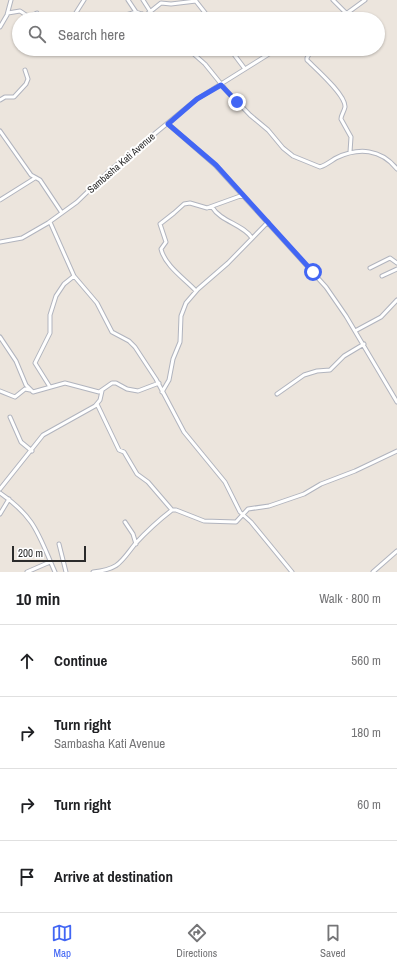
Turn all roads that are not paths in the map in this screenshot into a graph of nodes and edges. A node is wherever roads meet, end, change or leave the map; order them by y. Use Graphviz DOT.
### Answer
graph roads {
  1 [pos="11,0"];
  2 [pos="84,0"];
  3 [pos="128,0"];
  4 [pos="143,0"];
  5 [pos="333,0"];
  6 [pos="365,0"];
  7 [pos="195,1"];
  8 [pos="150,11"];
  9 [pos="12,12"];
  10 [pos="76,12"];
  11 [pos="136,12"];
  12 [pos="204,12"];
  13 [pos="345,12"];
  14 [pos="347,12"];
  15 [pos="8,13"];
  16 [pos="0,27"];
  17 [pos="196,56"];
  18 [pos="235,56"];
  19 [pos="266,56"];
  20 [pos="308,56"];
  21 [pos="245,69"];
  22 [pos="25,70"];
  23 [pos="221,85"];
  24 [pos="0,100"];
  25 [pos="168,124"];
  26 [pos="0,131"];
  27 [pos="350,152"];
  28 [pos="397,169"];
  29 [pos="35,178"];
  30 [pos="243,195"];
  31 [pos="0,200"];
  32 [pos="212,207"];
  33 [pos="62,213"];
  34 [pos="50,222"];
  35 [pos="268,222"];
  36 [pos="252,238"];
  37 [pos="0,242"];
  38 [pos="396,256"];
  39 [pos="396,262"];
  40 [pos="370,268"];
  41 [pos="397,269"];
  42 [pos="74,276"];
  43 [pos="382,276"];
  44 [pos="196,291"];
  45 [pos="397,300"];
  46 [pos="356,331"];
  47 [pos="0,337"];
  48 [pos="364,344"];
  49 [pos="159,383"];
  50 [pos="50,387"];
  51 [pos="30,390"];
  52 [pos="0,391"];
  53 [pos="102,391"];
  54 [pos="162,392"];
  55 [pos="277,394"];
  56 [pos="397,402"];
  57 [pos="97,404"];
  58 [pos="10,417"];
  59 [pos="32,451"];
  60 [pos="397,452"];
  61 [pos="0,489"];
  62 [pos="0,493"];
  63 [pos="9,499"];
  64 [pos="172,510"];
  65 [pos="0,514"];
  66 [pos="242,515"];
  67 [pos="125,522"];
  68 [pos="58,544"];
  69 [pos="136,544"];
  70 [pos="397,551"];
  71 [pos="50,562"];
  72 [pos="27,572"];
  73 [pos="55,572"];
  74 [pos="66,572"];
  75 [pos="93,572"];
  76 [pos="292,572"];
  77 [pos="373,572"];
  1 -- 15 [label="street"];
  2 -- 10 [label="street"];
  3 -- 11 [label="street"];
  4 -- 8 [label="street"];
  5 -- 13 [label="street"];
  6 -- 14 [label="street"];
  7 -- 8 [label="street"];
  7 -- 12 [label="street"];
  9 -- 15 [label="street"];
  15 -- 16 [label="street"];
  17 -- 23 [label="street"];
  18 -- 21 [label="street"];
  19 -- 21 [label="street, Sambasha Kati Avenue"];
  20 -- 27 [label="street"];
  21 -- 23 [label="street, Sambasha Kati Avenue"];
  22 -- 24 [label="street"];
  23 -- 25 [label="street, Sambasha Kati Avenue"];
  23 -- 27 [label="street"];
  25 -- 30 [label="street"];
  25 -- 33 [label="street, Sambasha Kati Avenue"];
  26 -- 29 [label="street"];
  27 -- 28 [label="street"];
  29 -- 31 [label="street"];
  29 -- 33 [label="street"];
  30 -- 32 [label="street"];
  30 -- 35 [label="street"];
  32 -- 36 [label="street"];
  32 -- 44 [label="street"];
  33 -- 34 [label="street, Sambasha Kati Avenue"];
  34 -- 37 [label="street, Sambasha Kati Avenue"];
  34 -- 42 [label="street"];
  35 -- 36 [label="street"];
  35 -- 46 [label="street"];
  36 -- 44 [label="street"];
  38 -- 39 [label="street"];
  39 -- 40 [label="street"];
  41 -- 43 [label="street"];
  42 -- 49 [label="street"];
  42 -- 50 [label="street"];
  44 -- 54 [label="street"];
  45 -- 46 [label="street"];
  46 -- 48 [label="street"];
  47 -- 51 [label="street"];
  48 -- 55 [label="street"];
  48 -- 56 [label="street"];
  49 -- 53 [label="street"];
  49 -- 54 [label="street"];
  50 -- 51 [label="street"];
  50 -- 53 [label="street"];
  51 -- 52 [label="street"];
  53 -- 57 [label="street"];
  54 -- 66 [label="street"];
  57 -- 59 [label="street"];
  57 -- 64 [label="street"];
  58 -- 59 [label="street"];
  59 -- 61 [label="street"];
  60 -- 66 [label="street"];
  62 -- 63 [label="street"];
  63 -- 65 [label="street"];
  63 -- 71 [label="street"];
  64 -- 66 [label="street"];
  64 -- 69 [label="street"];
  66 -- 76 [label="street"];
  67 -- 69 [label="street"];
  68 -- 74 [label="street"];
  69 -- 75 [label="street"];
  70 -- 77 [label="street"];
  71 -- 72 [label="street"];
  71 -- 73 [label="street"];
}
